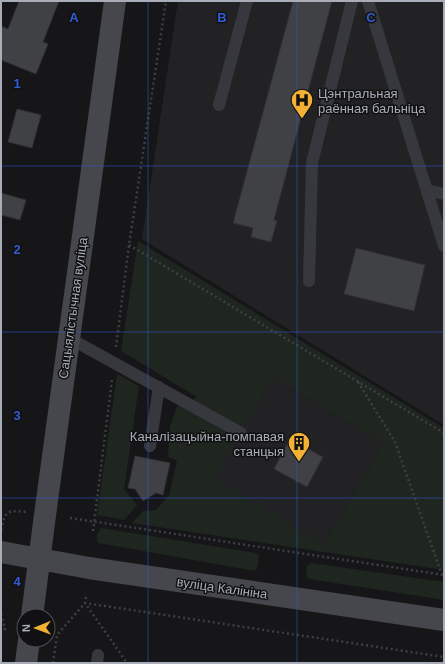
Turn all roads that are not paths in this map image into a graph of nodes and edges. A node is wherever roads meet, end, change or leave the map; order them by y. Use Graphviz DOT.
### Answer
graph roads {
  1 [pos="116,1"];
  2 [pos="246,1"];
  3 [pos="352,1"];
  4 [pos="368,1"];
  5 [pos="219,105"];
  6 [pos="427,190"];
  7 [pos="444,194"];
  8 [pos="444,246"];
  9 [pos="309,281"];
  10 [pos="69,338"];
  11 [pos="159,387"];
  12 [pos="240,433"];
  13 [pos="150,446"];
  14 [pos="1,552"];
  15 [pos="40,560"];
  16 [pos="33,608"];
  17 [pos="444,620"];
  18 [pos="28,648"];
  19 [pos="26,663"];
  1 -- 10 [label="main road, Сацыялістычная вуліца"];
  2 -- 5 [label="lane"];
  3 -- 9 [label="lane"];
  4 -- 6 [label="lane"];
  6 -- 7 [label="lane"];
  6 -- 8 [label="lane"];
  10 -- 11 [label="lane"];
  10 -- 15 [label="main road, Сацыялістычная вуліца"];
  11 -- 12 [label="lane"];
  11 -- 13 [label="lane"];
  14 -- 15 [label="main road, вуліца Калініна"];
  15 -- 16 [label="main road, Сацыялістычная вуліца"];
  15 -- 17 [label="main road, вуліца Калініна"];
  18 -- 19 [label="main road"];
}
